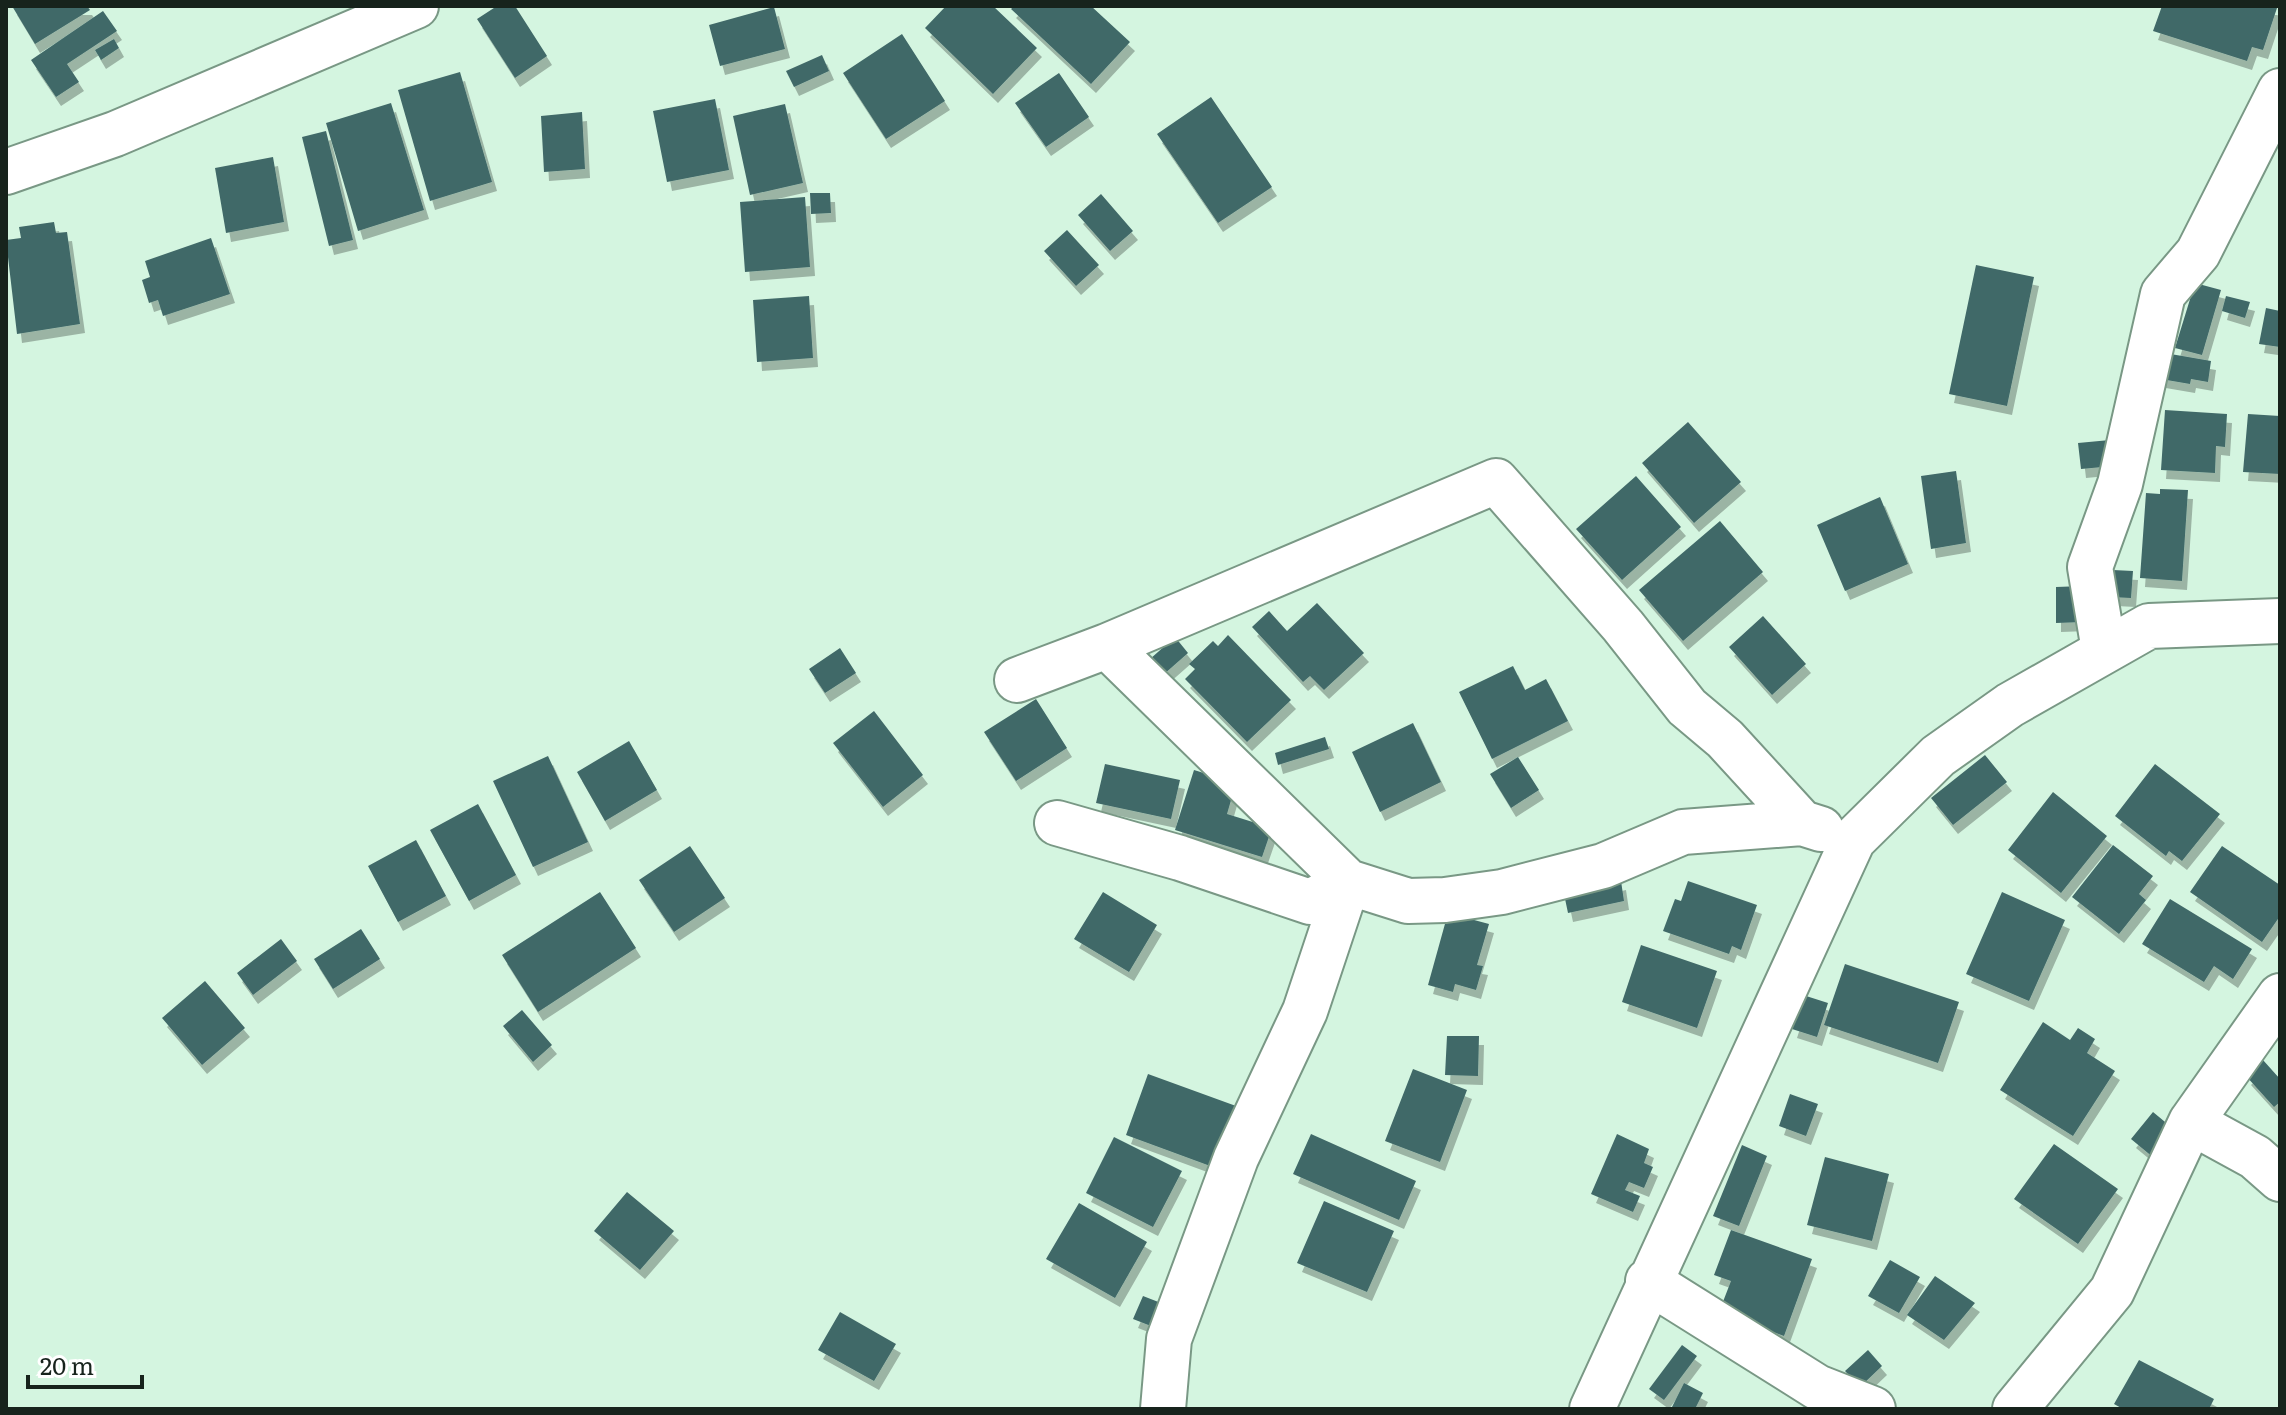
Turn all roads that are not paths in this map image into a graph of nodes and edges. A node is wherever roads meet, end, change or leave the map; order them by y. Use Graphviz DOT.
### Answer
graph roads {
  1 [pos="416,6"];
  2 [pos="2280,91"];
  3 [pos="6,172"];
  4 [pos="2280,621"];
  5 [pos="1107,646"];
  6 [pos="2104,650"];
  7 [pos="1017,680"];
  8 [pos="1057,823"];
  9 [pos="1802,823"];
  10 [pos="1853,840"];
  11 [pos="1348,882"];
  12 [pos="2280,996"];
  13 [pos="2191,1122"];
  14 [pos="2280,1179"];
  15 [pos="1648,1281"];
  16 [pos="1163,1409"];
  17 [pos="1592,1409"];
  18 [pos="1873,1409"];
  19 [pos="2015,1409"];
  1 -- 3 [label="street"];
  2 -- 6 [label="street"];
  4 -- 6 [label="street"];
  5 -- 7 [label="street"];
  5 -- 9 [label="street"];
  5 -- 11 [label="street"];
  6 -- 10 [label="street"];
  8 -- 11 [label="street"];
  9 -- 10 [label="street"];
  9 -- 11 [label="street"];
  10 -- 15 [label="street"];
  11 -- 16 [label="street"];
  12 -- 13 [label="street"];
  13 -- 14 [label="street"];
  13 -- 19 [label="street"];
  15 -- 17 [label="street"];
  15 -- 18 [label="street"];
}
